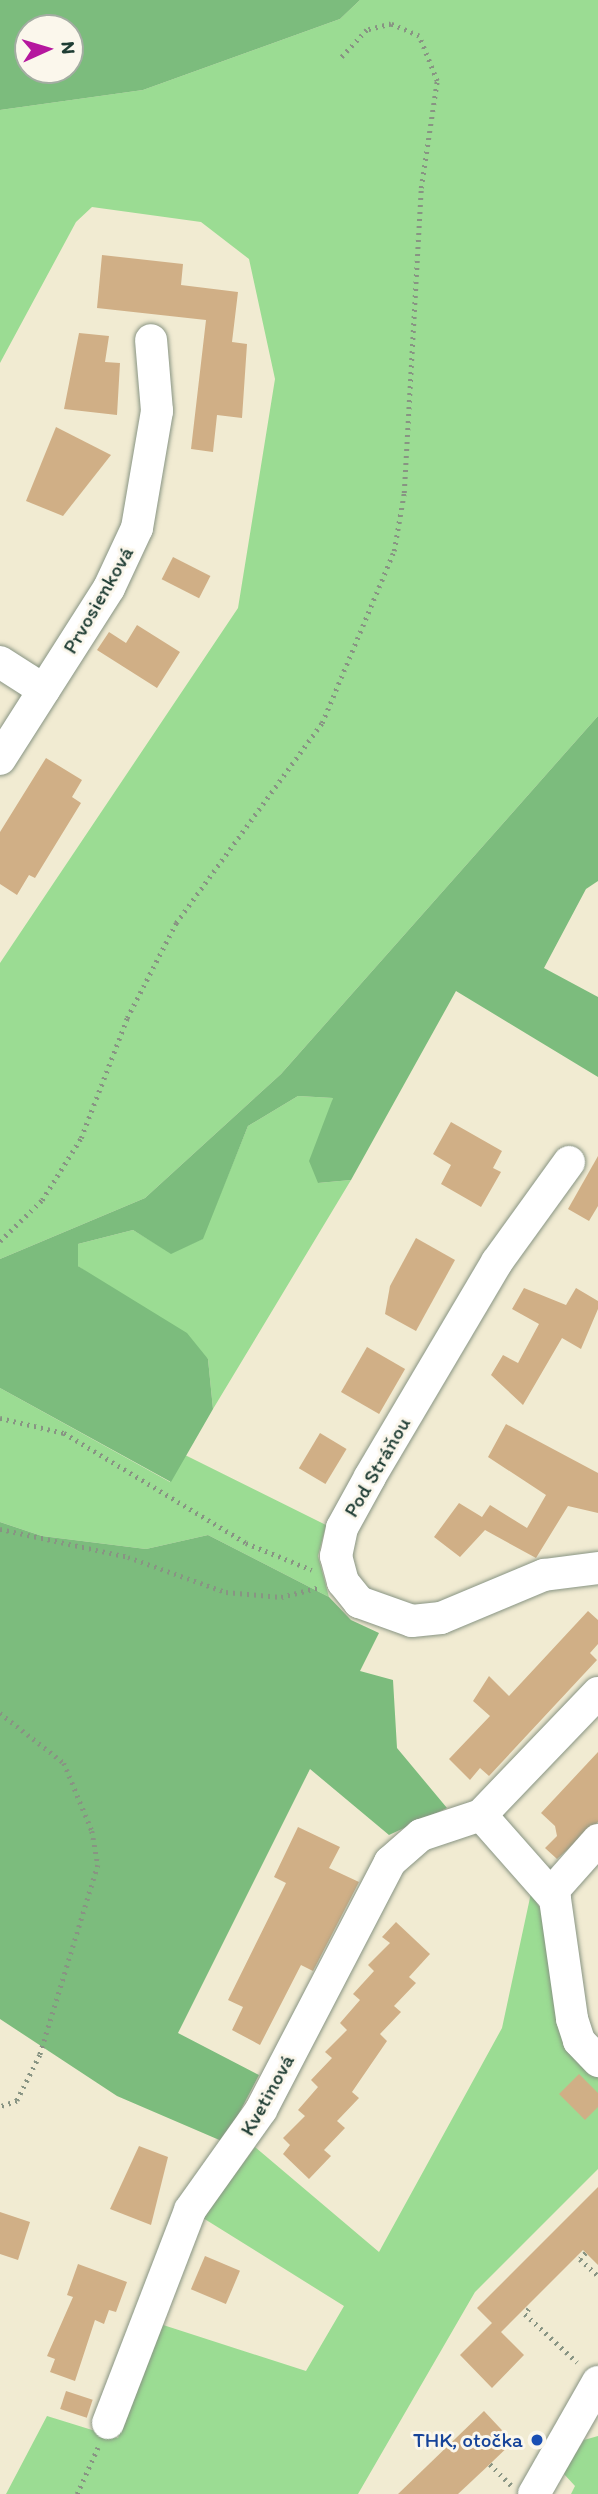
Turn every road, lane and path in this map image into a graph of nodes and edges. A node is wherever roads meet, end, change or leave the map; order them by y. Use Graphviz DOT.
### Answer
graph roads {
  1 [pos="340,60"];
  2 [pos="150,340"];
  3 [pos="0,662"];
  4 [pos="44,690"];
  5 [pos="0,759"];
  6 [pos="569,1162"];
  7 [pos="0,1241"];
  8 [pos="0,1418"];
  9 [pos="0,1529"];
  10 [pos="598,1568"];
  11 [pos="343,1582"];
  12 [pos="598,1693"];
  13 [pos="0,1713"];
  14 [pos="481,1815"];
  15 [pos="598,1840"];
  16 [pos="551,1893"];
  17 [pos="598,2061"];
  18 [pos="0,2107"];
  19 [pos="586,2253"];
  20 [pos="598,2276"];
  21 [pos="529,2309"];
  22 [pos="587,2372"];
  23 [pos="108,2423"];
  24 [pos="585,2423"];
  25 [pos="490,2464"];
  26 [pos="524,2491"];
  27 [pos="77,2494"];
  1 -- 7 [label="path"];
  2 -- 4 [label="street, Prvosienková"];
  3 -- 4 [label="street"];
  4 -- 5 [label="street, Prvosienková"];
  6 -- 11 [label="street, Pod Stráňou"];
  8 -- 11 [label="path"];
  9 -- 11 [label="path"];
  10 -- 11 [label="street"];
  12 -- 14 [label="street, Kvetinová"];
  13 -- 18 [label="path"];
  14 -- 16 [label="street"];
  14 -- 23 [label="street, Kvetinová"];
  15 -- 16 [label="street"];
  16 -- 17 [label="street"];
  19 -- 20 [label="path"];
  21 -- 22 [label="path"];
  22 -- 24 [label="street"];
  23 -- 27 [label="path"];
  24 -- 26 [label="street"];
  25 -- 26 [label="path"];
}
